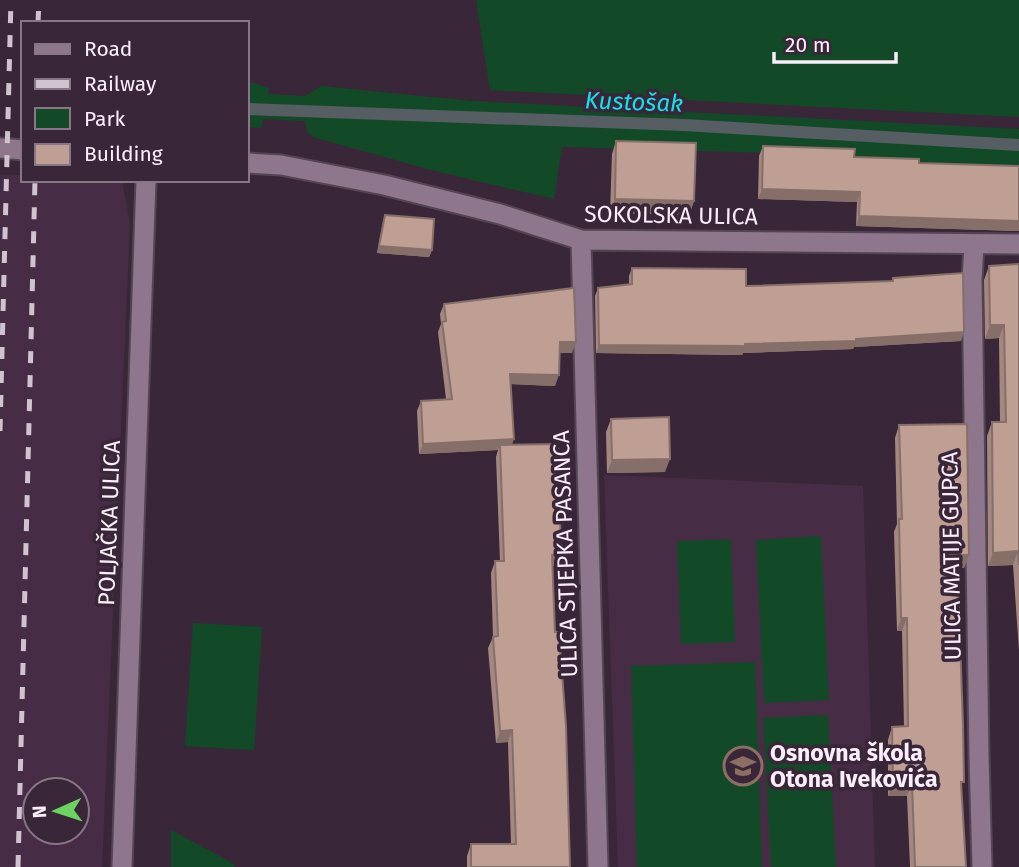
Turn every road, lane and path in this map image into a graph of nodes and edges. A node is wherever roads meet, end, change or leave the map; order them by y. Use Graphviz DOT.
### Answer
graph roads {
  1 [pos="0,148"];
  2 [pos="21,150"];
  3 [pos="248,163"];
  4 [pos="146,182"];
  5 [pos="581,240"];
  6 [pos="1019,244"];
  7 [pos="974,245"];
  8 [pos="122,867"];
  9 [pos="598,867"];
  10 [pos="982,867"];
  1 -- 2 [label="street"];
  3 -- 5 [label="street, SOKOLSKA ULICA"];
  4 -- 8 [label="street, POLJAČKA ULICA"];
  5 -- 7 [label="street, SOKOLSKA ULICA"];
  5 -- 9 [label="street, ULICA STJEPKA PASANCA"];
  6 -- 7 [label="street, SOKOLSKA ULICA"];
  7 -- 10 [label="street, ULICA MATIJE GUPCA"];
}
